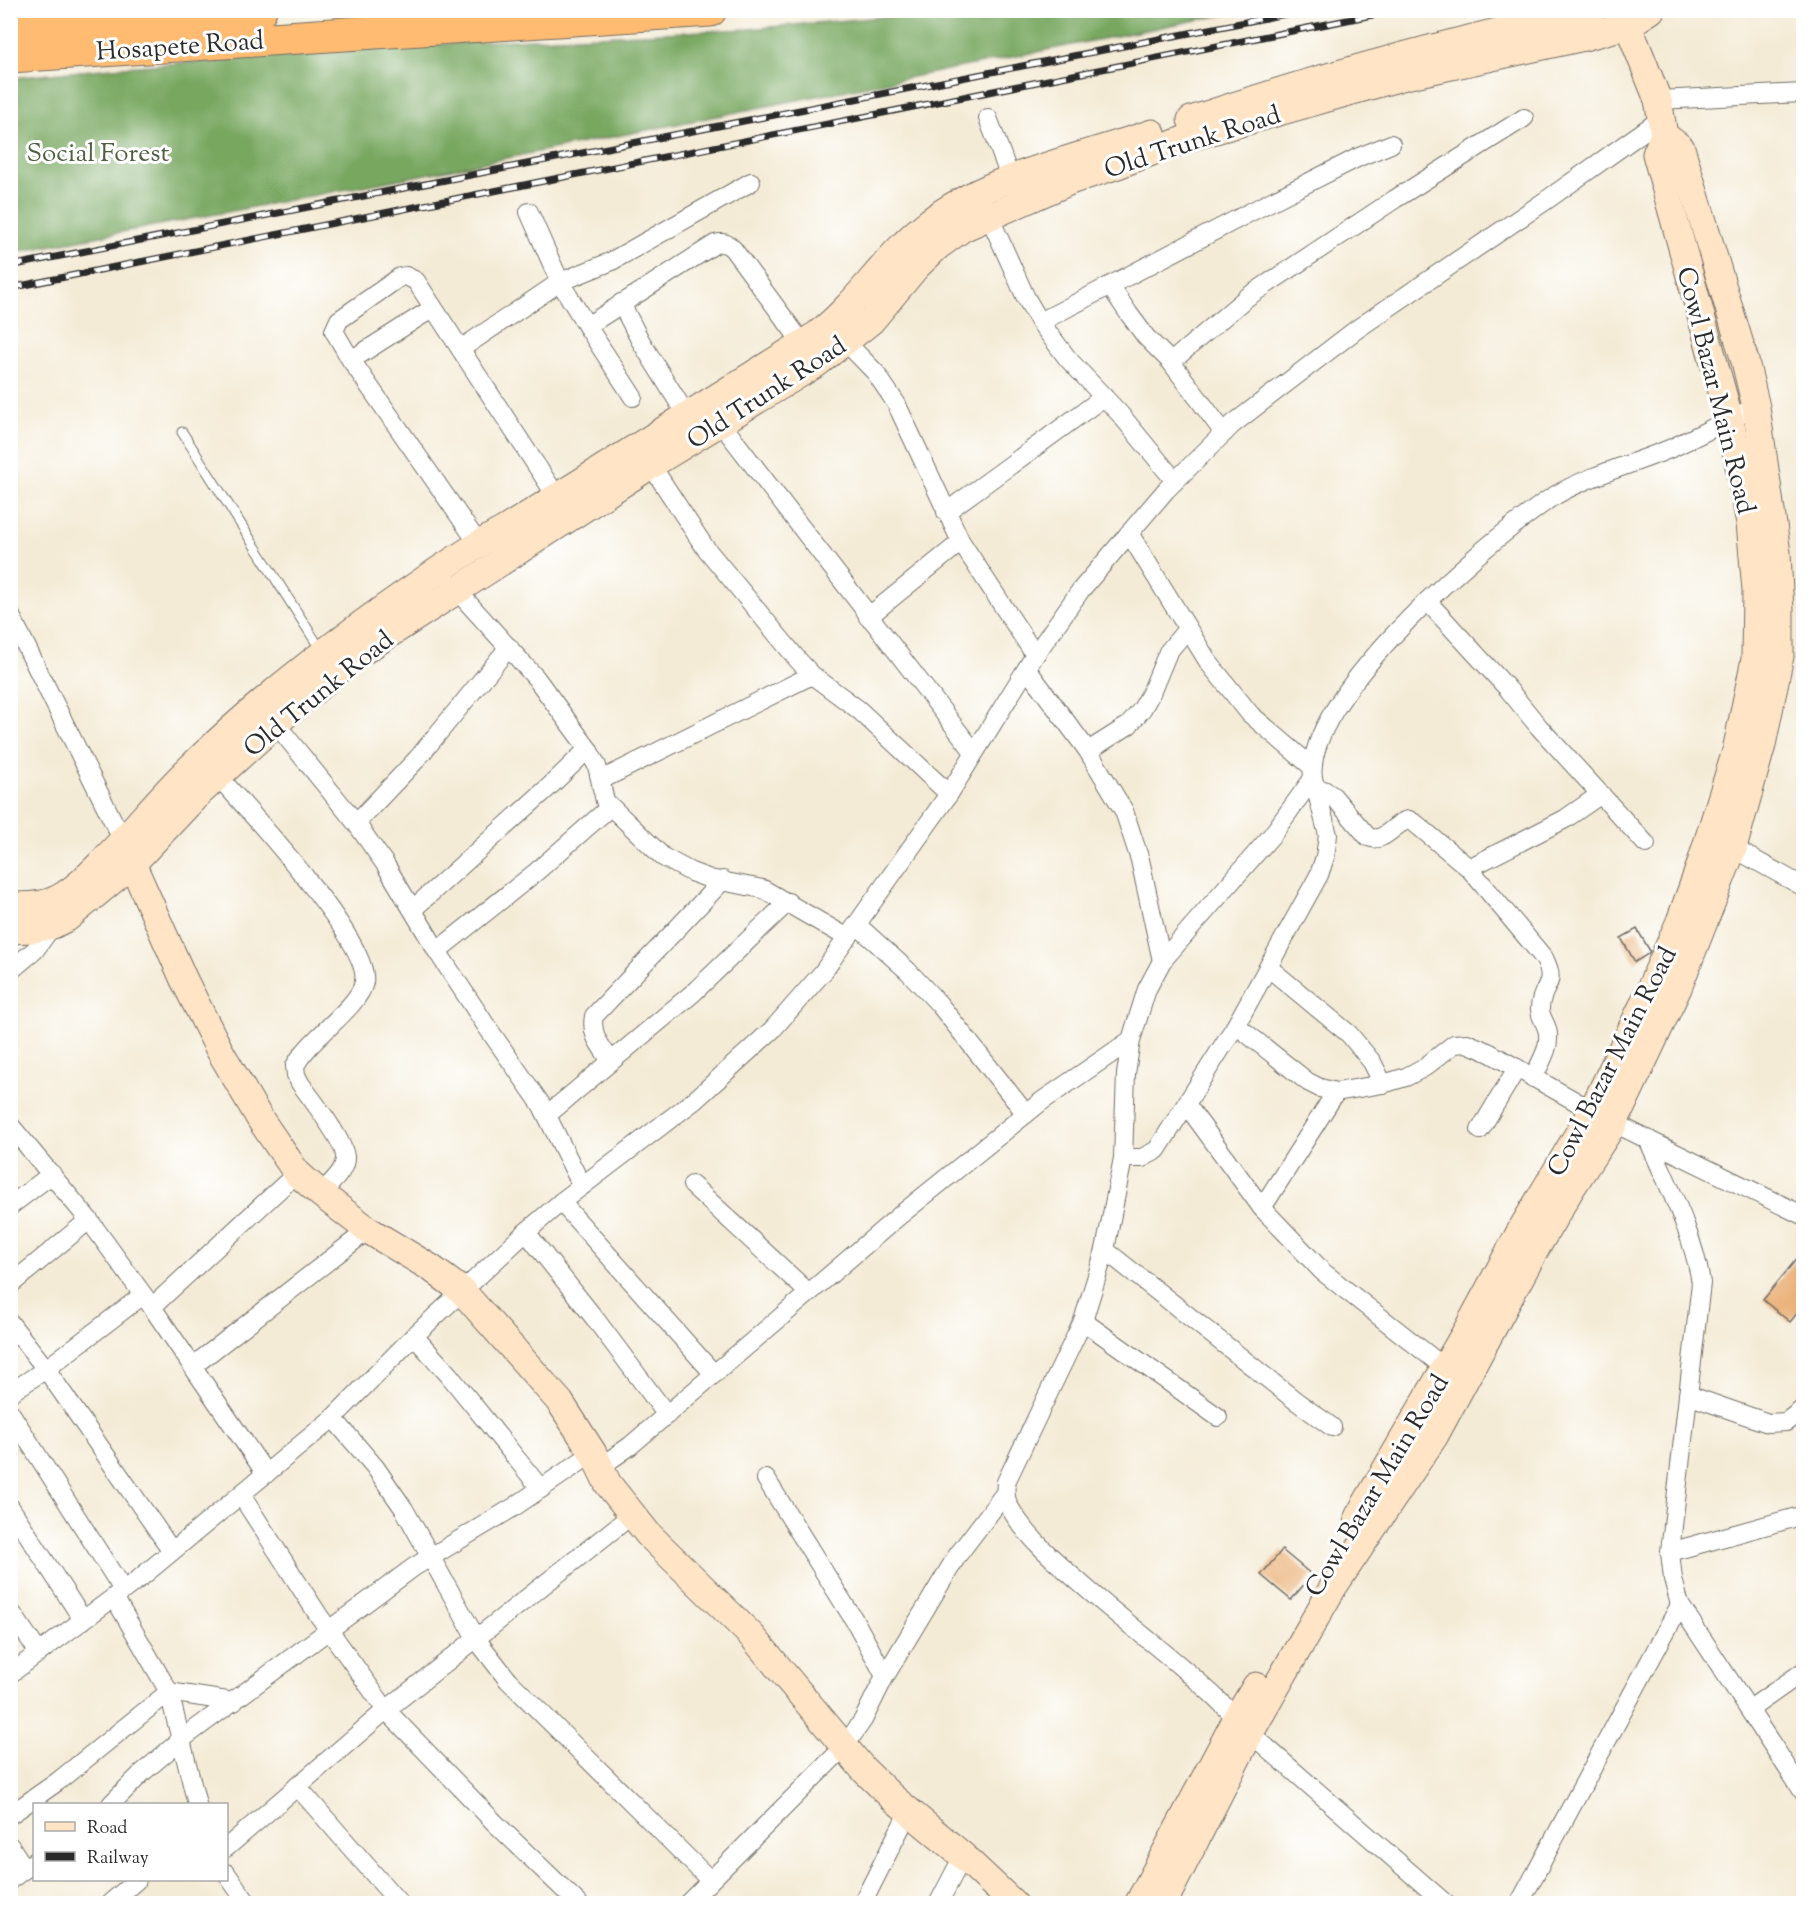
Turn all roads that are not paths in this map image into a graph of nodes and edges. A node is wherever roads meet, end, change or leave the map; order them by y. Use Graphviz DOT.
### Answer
graph roads {
  1 [pos="260,10"];
  2 [pos="710,10"];
  3 [pos="1651,10"];
  4 [pos="178,14"];
  5 [pos="1614,19"];
  6 [pos="10,30"];
  7 [pos="10,56"];
  8 [pos="1803,93"];
  9 [pos="988,118"];
  10 [pos="1524,118"];
  11 [pos="1661,118"];
  12 [pos="1391,144"];
  13 [pos="1011,180"];
  14 [pos="752,182"];
  15 [pos="983,203"];
  16 [pos="529,212"];
  17 [pos="560,282"];
  18 [pos="1110,286"];
  19 [pos="621,303"];
  20 [pos="433,308"];
  21 [pos="1040,322"];
  22 [pos="587,326"];
  23 [pos="837,334"];
  24 [pos="803,344"];
  25 [pos="462,348"];
  26 [pos="351,360"];
  27 [pos="1171,362"];
  28 [pos="633,397"];
  29 [pos="1104,397"];
  30 [pos="1756,407"];
  31 [pos="687,416"];
  32 [pos="1730,420"];
  33 [pos="720,422"];
  34 [pos="182,432"];
  35 [pos="1224,433"];
  36 [pos="651,465"];
  37 [pos="1175,481"];
  38 [pos="558,497"];
  39 [pos="946,512"];
  40 [pos="1129,533"];
  41 [pos="961,542"];
  42 [pos="478,543"];
  43 [pos="439,570"];
  44 [pos="457,591"];
  45 [pos="1426,601"];
  46 [pos="10,614"];
  47 [pos="868,617"];
  48 [pos="1187,629"];
  49 [pos="16,639"];
  50 [pos="509,647"];
  51 [pos="323,653"];
  52 [pos="1031,662"];
  53 [pos="812,675"];
  54 [pos="276,724"];
  55 [pos="588,749"];
  56 [pos="1088,751"];
  57 [pos="974,752"];
  58 [pos="1743,767"];
  59 [pos="218,776"];
  60 [pos="1313,778"];
  61 [pos="601,780"];
  62 [pos="949,794"];
  63 [pos="1601,794"];
  64 [pos="610,807"];
  65 [pos="356,823"];
  66 [pos="1646,844"];
  67 [pos="1733,848"];
  68 [pos="127,853"];
  69 [pos="1469,868"];
  70 [pos="723,880"];
  71 [pos="1803,887"];
  72 [pos="788,903"];
  73 [pos="10,906"];
  74 [pos="413,909"];
  75 [pos="53,925"];
  76 [pos="10,930"];
  77 [pos="852,932"];
  78 [pos="437,951"];
  79 [pos="1162,961"];
  80 [pos="1269,968"];
  81 [pos="10,971"];
  82 [pos="1236,1025"];
  83 [pos="1131,1040"];
  84 [pos="611,1061"];
  85 [pos="1517,1068"];
  86 [pos="1533,1078"];
  87 [pos="1383,1084"];
  88 [pos="1336,1092"];
  89 [pos="1186,1104"];
  90 [pos="1026,1114"];
  91 [pos="547,1115"];
  92 [pos="1603,1117"];
  93 [pos="10,1125"];
  94 [pos="1480,1130"];
  95 [pos="1648,1139"];
  96 [pos="1123,1158"];
  97 [pos="297,1173"];
  98 [pos="52,1174"];
  99 [pos="692,1185"];
  100 [pos="582,1186"];
  101 [pos="321,1194"];
  102 [pos="561,1202"];
  103 [pos="10,1206"];
  104 [pos="1262,1208"];
  105 [pos="1803,1216"];
  106 [pos="89,1220"];
  107 [pos="368,1230"];
  108 [pos="526,1232"];
  109 [pos="1105,1250"];
  110 [pos="10,1285"];
  111 [pos="462,1291"];
  112 [pos="809,1293"];
  113 [pos="147,1301"];
  114 [pos="1083,1321"];
  115 [pos="10,1323"];
  116 [pos="414,1336"];
  117 [pos="193,1366"];
  118 [pos="1455,1367"];
  119 [pos="46,1369"];
  120 [pos="714,1374"];
  121 [pos="10,1393"];
  122 [pos="1688,1395"];
  123 [pos="1803,1408"];
  124 [pos="10,1412"];
  125 [pos="667,1415"];
  126 [pos="1218,1417"];
  127 [pos="333,1418"];
  128 [pos="1332,1427"];
  129 [pos="596,1460"];
  130 [pos="266,1474"];
  131 [pos="766,1479"];
  132 [pos="541,1489"];
  133 [pos="1005,1493"];
  134 [pos="241,1495"];
  135 [pos="10,1507"];
  136 [pos="633,1514"];
  137 [pos="1803,1515"];
  138 [pos="172,1551"];
  139 [pos="1670,1552"];
  140 [pos="431,1557"];
  141 [pos="118,1594"];
  142 [pos="1680,1605"];
  143 [pos="10,1610"];
  144 [pos="83,1620"];
  145 [pos="330,1630"];
  146 [pos="477,1640"];
  147 [pos="39,1653"];
  148 [pos="1803,1671"];
  149 [pos="10,1674"];
  150 [pos="885,1676"];
  151 [pos="169,1692"];
  152 [pos="234,1702"];
  153 [pos="1750,1709"];
  154 [pos="386,1710"];
  155 [pos="1243,1726"];
  156 [pos="182,1739"];
  157 [pos="844,1747"];
  158 [pos="297,1786"];
  159 [pos="1803,1793"];
  160 [pos="112,1803"];
  161 [pos="197,1803"];
  162 [pos="909,1811"];
  163 [pos="10,1815"];
  164 [pos="10,1846"];
  165 [pos="228,1846"];
  166 [pos="963,1856"];
  167 [pos="23,1871"];
  168 [pos="228,1876"];
  169 [pos="710,1880"];
  170 [pos="136,1881"];
  171 [pos="109,1904"];
  172 [pos="248,1904"];
  173 [pos="400,1904"];
  174 [pos="579,1904"];
  175 [pos="687,1904"];
  176 [pos="862,1904"];
  177 [pos="938,1904"];
  178 [pos="1014,1904"];
  179 [pos="1138,1904"];
  180 [pos="1163,1904"];
  181 [pos="1446,1904"];
  182 [pos="1519,1904"];
  1 -- 4 [label="highway, Hosapete Road"];
  2 -- 7 [label="highway, Hosapete Road"];
  3 -- 5 [label="street"];
  4 -- 6 [label="highway, Hosapete Road"];
  5 -- 11 [label="street"];
  5 -- 13 [label="street, Old Trunk Road"];
  5 -- 15 [label="street, Old Trunk Road"];
  8 -- 11 [label="street"];
  9 -- 13 [label="street"];
  10 -- 27 [label="street"];
  11 -- 30 [label="street"];
  11 -- 32 [label="street, Cowl Bazar Main Road"];
  11 -- 35 [label="street"];
  12 -- 18 [label="street"];
  13 -- 15 [label="street, Old Trunk Road"];
  14 -- 17 [label="street"];
  15 -- 21 [label="street"];
  15 -- 23 [label="street, Old Trunk Road"];
  15 -- 23 [label="street, Old Trunk Road"];
  16 -- 17 [label="street"];
  17 -- 22 [label="street"];
  17 -- 25 [label="street"];
  18 -- 21 [label="street"];
  18 -- 27 [label="street"];
  19 -- 22 [label="street"];
  19 -- 24 [label="street"];
  19 -- 31 [label="street"];
  20 -- 25 [label="street"];
  20 -- 26 [label="street"];
  20 -- 26 [label="street"];
  21 -- 29 [label="street"];
  22 -- 28 [label="street"];
  23 -- 24 [label="street"];
  23 -- 33 [label="street, Old Trunk Road"];
  23 -- 39 [label="street"];
  24 -- 31 [label="street"];
  25 -- 38 [label="street"];
  26 -- 42 [label="street"];
  27 -- 35 [label="street"];
  29 -- 37 [label="street"];
  29 -- 39 [label="street"];
  30 -- 32 [label="street"];
  30 -- 58 [label="street"];
  31 -- 38 [label="street"];
  32 -- 45 [label="street"];
  32 -- 58 [label="street, Cowl Bazar Main Road"];
  33 -- 36 [label="street, Old Trunk Road"];
  33 -- 47 [label="street"];
  34 -- 51 [label="lane"];
  35 -- 37 [label="street"];
  36 -- 44 [label="street, Old Trunk Road"];
  36 -- 53 [label="street"];
  37 -- 40 [label="street"];
  38 -- 42 [label="street"];
  39 -- 41 [label="street"];
  40 -- 48 [label="street"];
  40 -- 52 [label="street"];
  41 -- 47 [label="street"];
  41 -- 52 [label="street"];
  42 -- 43 [label="street"];
  43 -- 44 [label="street"];
  43 -- 51 [label="street"];
  44 -- 50 [label="street"];
  44 -- 54 [label="street, Old Trunk Road"];
  45 -- 60 [label="street"];
  45 -- 63 [label="street"];
  46 -- 49 [label="street"];
  47 -- 57 [label="street"];
  48 -- 56 [label="street"];
  48 -- 60 [label="street"];
  49 -- 68 [label="street"];
  50 -- 55 [label="street"];
  50 -- 65 [label="street"];
  51 -- 68 [label="street"];
  52 -- 56 [label="street"];
  52 -- 57 [label="street"];
  53 -- 61 [label="street"];
  53 -- 62 [label="street"];
  54 -- 59 [label="street, Old Trunk Road"];
  54 -- 65 [label="street"];
  55 -- 61 [label="street"];
  55 -- 74 [label="street"];
  56 -- 79 [label="street"];
  57 -- 62 [label="street"];
  58 -- 67 [label="street"];
  58 -- 92 [label="street, Cowl Bazar Main Road"];
  59 -- 68 [label="street, Old Trunk Road"];
  59 -- 101 [label="street"];
  60 -- 69 [label="street"];
  60 -- 79 [label="street"];
  60 -- 80 [label="street"];
  61 -- 64 [label="street"];
  62 -- 77 [label="street"];
  63 -- 66 [label="street"];
  63 -- 69 [label="street"];
  64 -- 70 [label="street"];
  64 -- 78 [label="street"];
  65 -- 74 [label="street"];
  67 -- 71 [label="street"];
  67 -- 92 [label="street"];
  68 -- 73 [label="street"];
  68 -- 75 [label="street, Old Trunk Road"];
  68 -- 97 [label="street"];
  69 -- 86 [label="street"];
  70 -- 72 [label="street"];
  70 -- 84 [label="street"];
  72 -- 77 [label="street"];
  72 -- 84 [label="street"];
  74 -- 78 [label="street"];
  75 -- 76 [label="street, Old Trunk Road"];
  75 -- 81 [label="street"];
  77 -- 90 [label="street"];
  77 -- 100 [label="street"];
  78 -- 91 [label="street"];
  79 -- 83 [label="street"];
  80 -- 82 [label="street"];
  80 -- 87 [label="street"];
  82 -- 88 [label="street"];
  82 -- 89 [label="street"];
  83 -- 90 [label="street"];
  83 -- 96 [label="street"];
  84 -- 91 [label="street"];
  85 -- 86 [label="street"];
  85 -- 87 [label="street"];
  85 -- 94 [label="street"];
  86 -- 92 [label="street"];
  87 -- 88 [label="street"];
  88 -- 104 [label="street"];
  89 -- 96 [label="street"];
  89 -- 104 [label="street"];
  90 -- 112 [label="street"];
  91 -- 100 [label="street"];
  92 -- 95 [label="street"];
  92 -- 118 [label="street"];
  93 -- 98 [label="street"];
  95 -- 105 [label="street"];
  95 -- 122 [label="street"];
  96 -- 109 [label="street"];
  97 -- 101 [label="street"];
  97 -- 113 [label="street"];
  98 -- 103 [label="street"];
  98 -- 106 [label="street"];
  99 -- 112 [label="street"];
  100 -- 102 [label="street"];
  101 -- 107 [label="street"];
  102 -- 108 [label="street"];
  102 -- 120 [label="street"];
  104 -- 118 [label="street"];
  106 -- 110 [label="street"];
  106 -- 113 [label="street"];
  107 -- 111 [label="street"];
  107 -- 117 [label="street"];
  108 -- 111 [label="street"];
  108 -- 125 [label="street"];
  109 -- 114 [label="street"];
  109 -- 128 [label="street"];
  111 -- 116 [label="street"];
  111 -- 129 [label="street"];
  112 -- 120 [label="street"];
  113 -- 117 [label="street"];
  113 -- 119 [label="street"];
  114 -- 126 [label="street"];
  114 -- 133 [label="street"];
  115 -- 119 [label="street"];
  116 -- 127 [label="street"];
  116 -- 132 [label="street"];
  117 -- 130 [label="street"];
  118 -- 155 [label="street"];
  119 -- 121 [label="street"];
  119 -- 138 [label="street"];
  120 -- 125 [label="street"];
  122 -- 123 [label="street"];
  122 -- 139 [label="street"];
  124 -- 141 [label="street"];
  125 -- 129 [label="street"];
  127 -- 130 [label="street"];
  127 -- 140 [label="street"];
  129 -- 132 [label="street"];
  129 -- 136 [label="street"];
  130 -- 134 [label="street"];
  131 -- 150 [label="street"];
  132 -- 140 [label="street"];
  133 -- 150 [label="street"];
  133 -- 155 [label="street"];
  134 -- 138 [label="street"];
  134 -- 145 [label="street"];
  135 -- 144 [label="street"];
  136 -- 146 [label="street"];
  136 -- 157 [label="street"];
  137 -- 139 [label="street"];
  138 -- 141 [label="street"];
  139 -- 142 [label="street"];
  140 -- 145 [label="street"];
  140 -- 146 [label="street"];
  141 -- 144 [label="street"];
  141 -- 151 [label="street"];
  142 -- 153 [label="street"];
  142 -- 182 [label="street"];
  143 -- 147 [label="street"];
  144 -- 147 [label="street"];
  145 -- 152 [label="street"];
  145 -- 154 [label="street"];
  146 -- 154 [label="street"];
  146 -- 169 [label="street"];
  147 -- 149 [label="street"];
  148 -- 153 [label="street"];
  150 -- 157 [label="street"];
  151 -- 152 [label="street"];
  151 -- 156 [label="street"];
  151 -- 163 [label="street"];
  152 -- 156 [label="street"];
  153 -- 159 [label="street"];
  154 -- 158 [label="street"];
  154 -- 174 [label="street"];
  155 -- 179 [label="street"];
  155 -- 180 [label="street"];
  155 -- 181 [label="street"];
  156 -- 160 [label="street"];
  156 -- 161 [label="street"];
  157 -- 162 [label="street"];
  157 -- 169 [label="street"];
  158 -- 165 [label="street"];
  158 -- 173 [label="street"];
  162 -- 166 [label="street"];
  162 -- 176 [label="street"];
  164 -- 167 [label="street"];
  166 -- 177 [label="street"];
  166 -- 178 [label="street"];
  168 -- 172 [label="street"];
  169 -- 175 [label="street"];
  170 -- 171 [label="street"];
}
